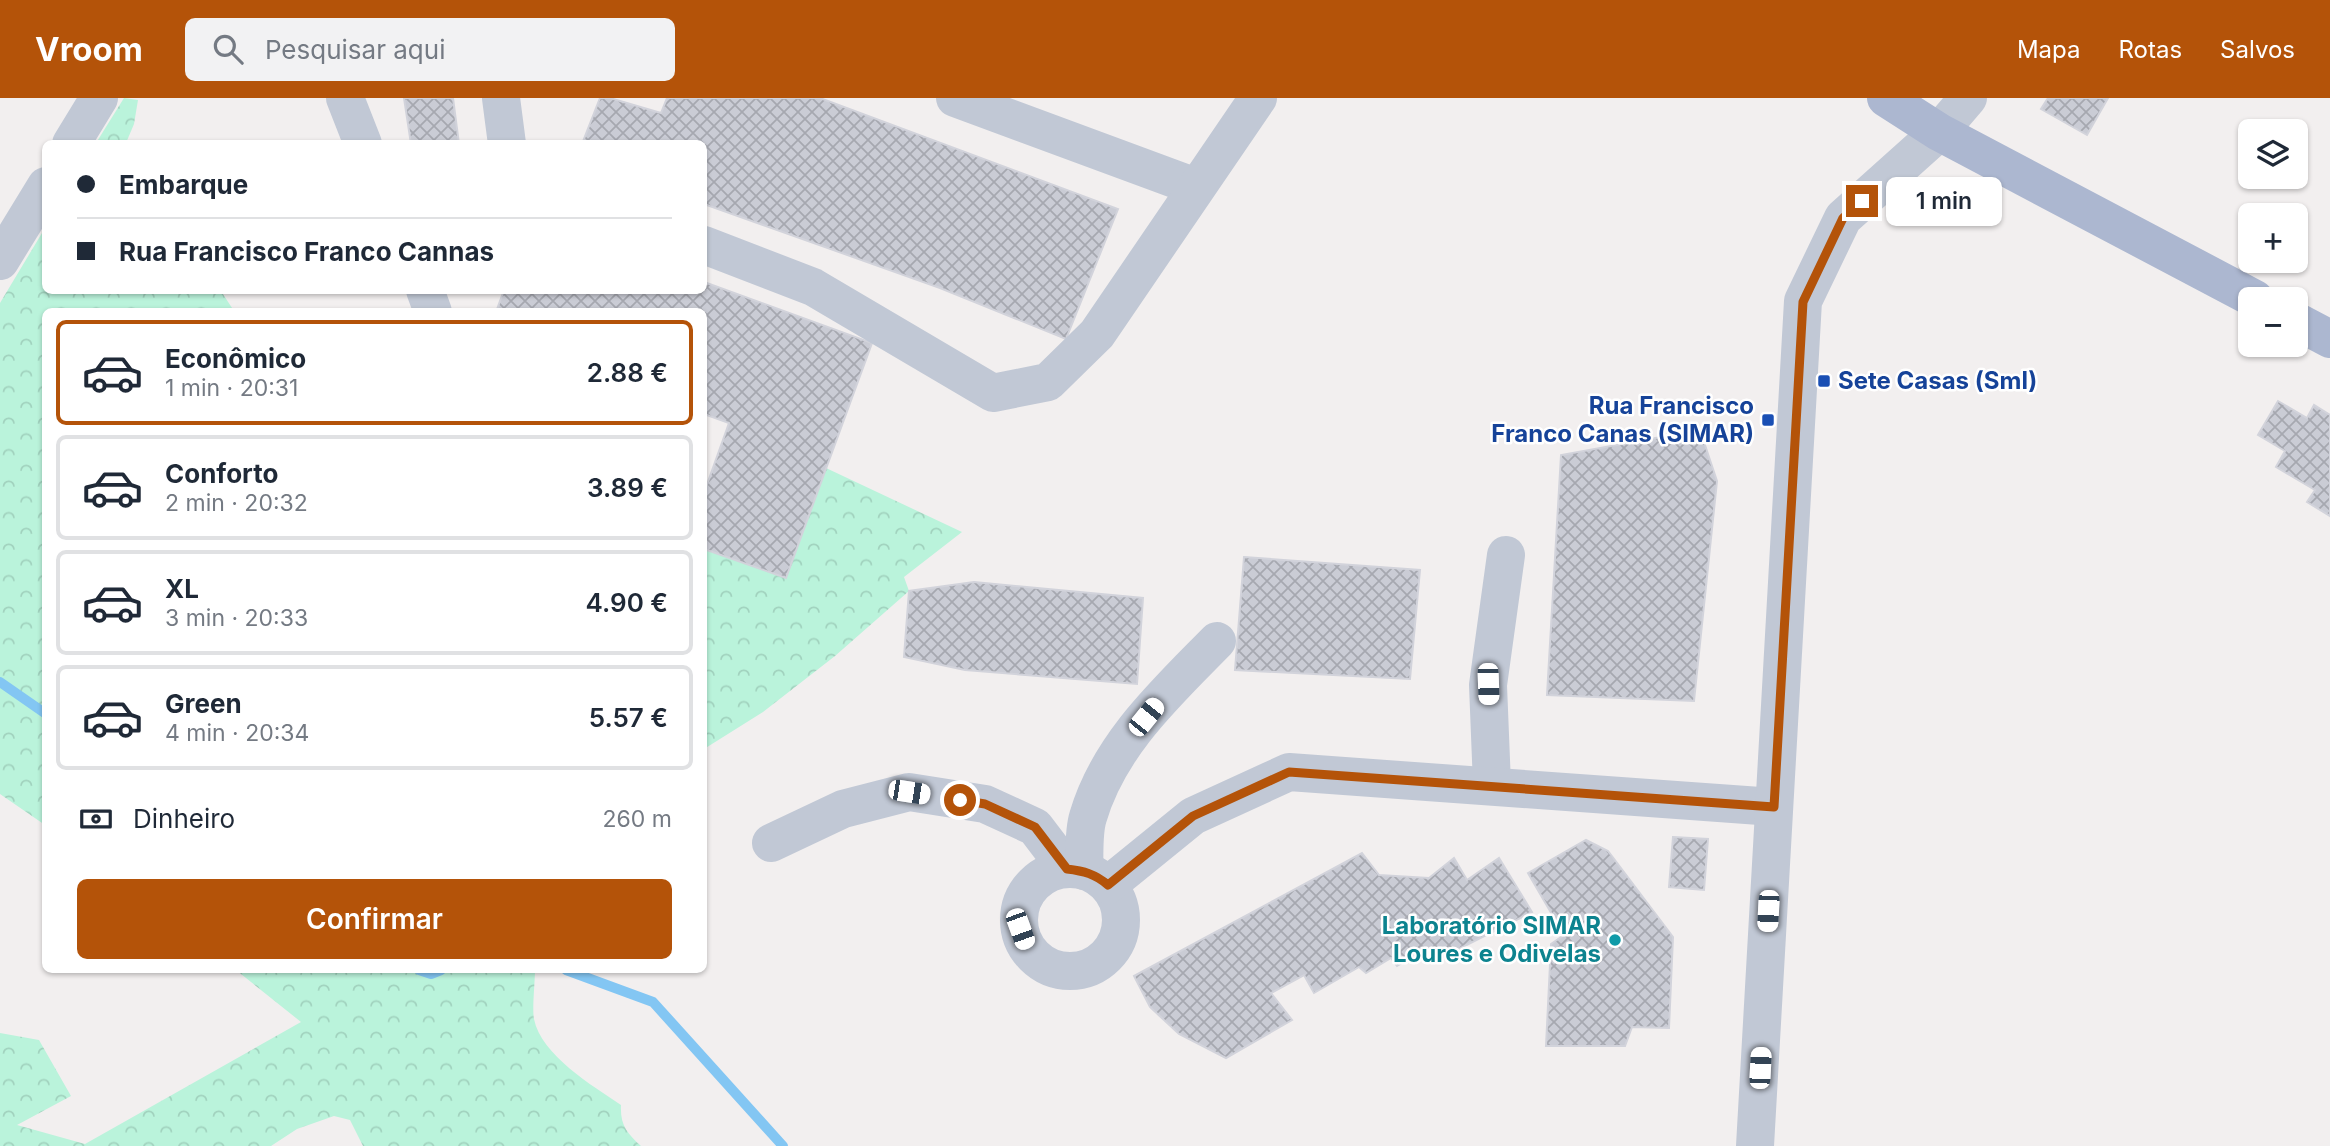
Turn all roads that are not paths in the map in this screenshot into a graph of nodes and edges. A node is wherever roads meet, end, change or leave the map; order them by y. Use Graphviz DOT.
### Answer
graph roads {
  1 [pos="99,98"];
  2 [pos="345,98"];
  3 [pos="501,98"];
  4 [pos="955,98"];
  5 [pos="1258,98"];
  6 [pos="1886,98"];
  7 [pos="1968,98"];
  8 [pos="1939,132"];
  9 [pos="73,140"];
  10 [pos="361,140"];
  11 [pos="507,140"];
  12 [pos="1196,187"];
  13 [pos="42,193"];
  14 [pos="707,246"];
  15 [pos="0,261"];
  16 [pos="2238,290"];
  17 [pos="2308,327"];
  18 [pos="2330,339"];
  19 [pos="1506,555"];
  20 [pos="1217,641"];
  21 [pos="1492,785"];
  22 [pos="1774,807"];
  23 [pos="772,843"];
  24 [pos="1086,875"];
  25 [pos="1755,1146"];
  1 -- 9 [label="street"];
  2 -- 10 [label="street"];
  3 -- 11 [label="street"];
  4 -- 12 [label="street"];
  5 -- 12 [label="street"];
  6 -- 8 [label="main road"];
  7 -- 8 [label="street"];
  8 -- 16 [label="main road"];
  8 -- 22 [label="street"];
  12 -- 14 [label="street"];
  13 -- 15 [label="street"];
  17 -- 18 [label="main road"];
  19 -- 21 [label="street"];
  20 -- 24 [label="street"];
  21 -- 22 [label="street"];
  21 -- 24 [label="street"];
  22 -- 25 [label="street"];
  23 -- 24 [label="street"];
}
